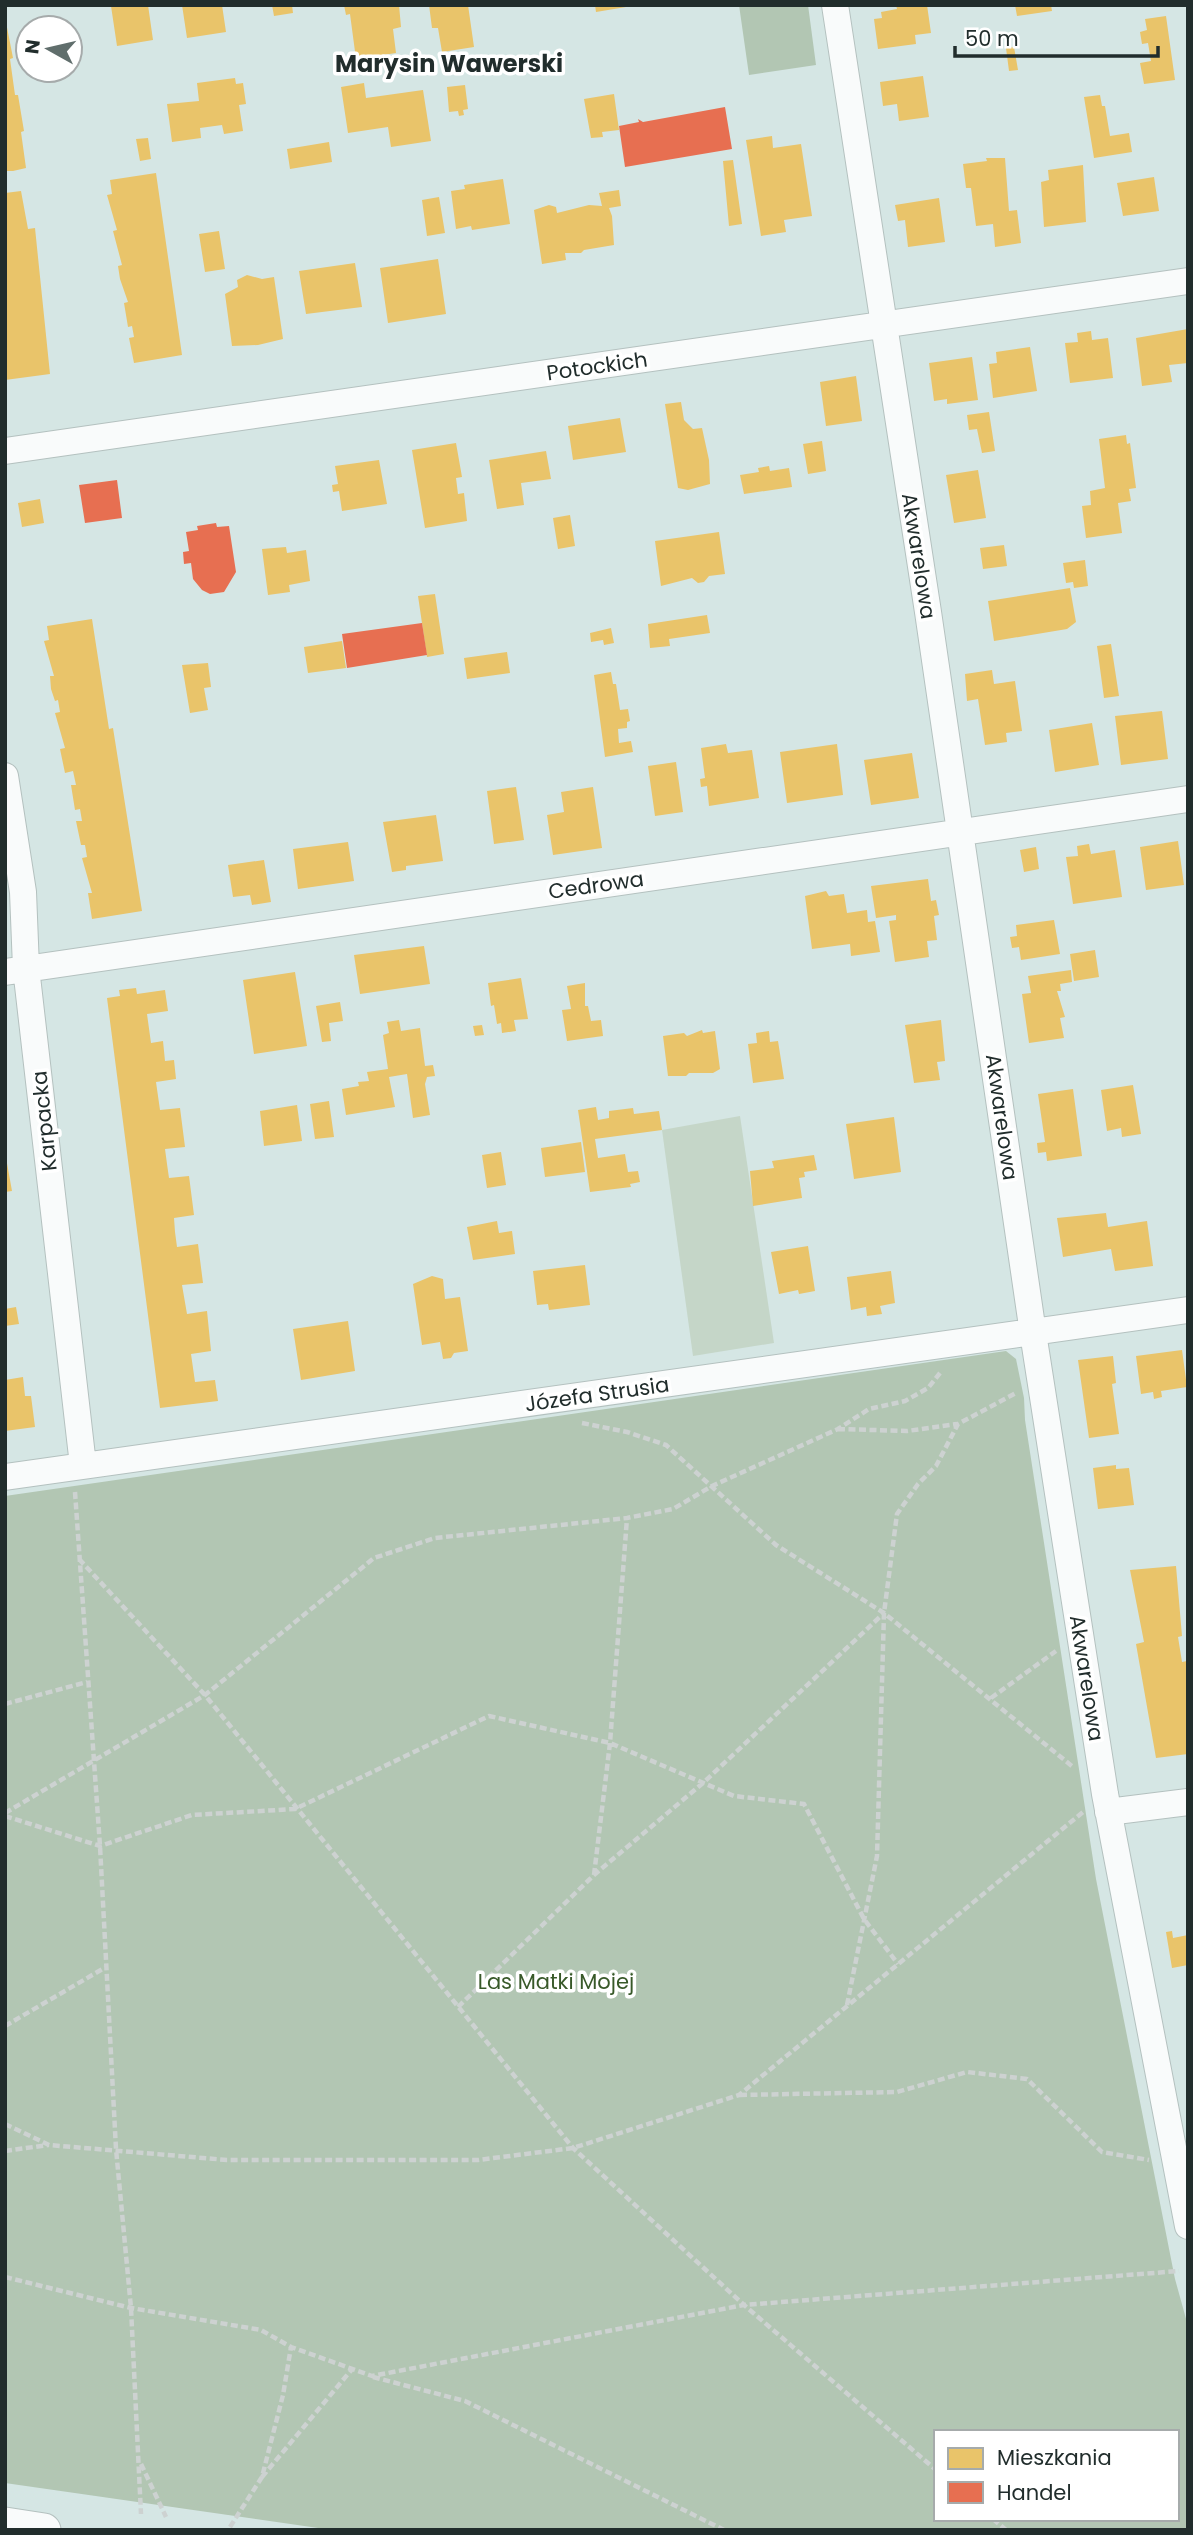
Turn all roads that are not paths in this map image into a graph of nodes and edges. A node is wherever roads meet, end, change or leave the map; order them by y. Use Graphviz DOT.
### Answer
graph roads {
  1 [pos="835,5"];
  2 [pos="1188,281"];
  3 [pos="883,325"];
  4 [pos="5,450"];
  5 [pos="5,776"];
  6 [pos="1188,799"];
  7 [pos="961,832"];
  8 [pos="16,970"];
  9 [pos="1188,1310"];
  10 [pos="1033,1333"];
  11 [pos="83,1465"];
  12 [pos="5,1477"];
  13 [pos="1188,1802"];
  14 [pos="1099,1809"];
  15 [pos="1188,2226"];
  16 [pos="5,2524"];
  17 [pos="44,2530"];
  1 -- 3 [label="street, Akwarelowa"];
  2 -- 3 [label="street, Potockich"];
  3 -- 4 [label="street, Potockich"];
  3 -- 7 [label="street, Akwarelowa"];
  5 -- 8 [label="street, Karpacka"];
  6 -- 7 [label="street, Cedrowa"];
  7 -- 8 [label="street, Cedrowa"];
  7 -- 10 [label="street, Akwarelowa"];
  8 -- 11 [label="street, Karpacka"];
  9 -- 10 [label="street, Józefa Strusia"];
  10 -- 11 [label="street, Józefa Strusia"];
  10 -- 14 [label="street, Akwarelowa"];
  11 -- 12 [label="street, Józefa Strusia"];
  13 -- 14 [label="street"];
  14 -- 15 [label="street, Akwarelowa"];
  16 -- 17 [label="street"];
}
